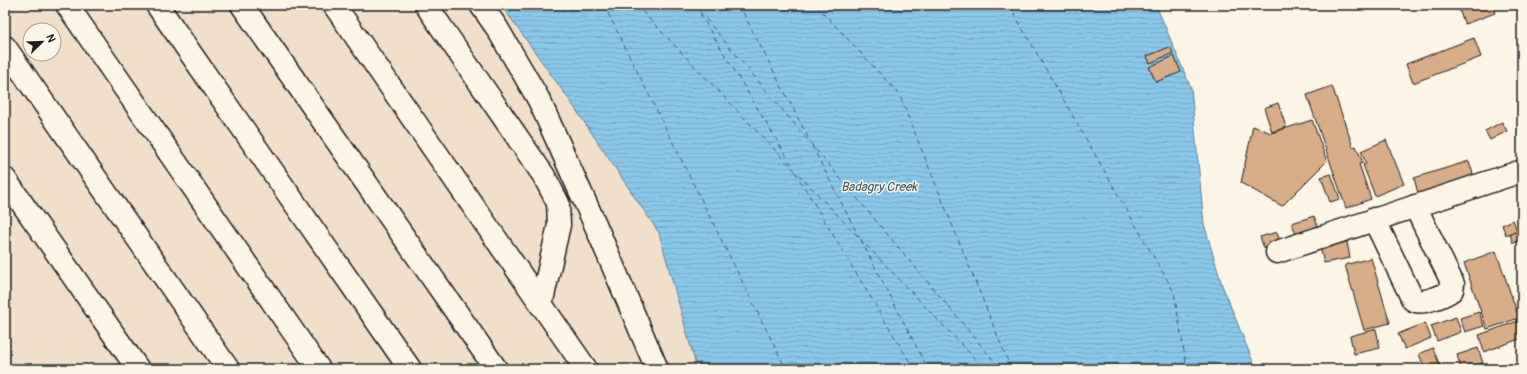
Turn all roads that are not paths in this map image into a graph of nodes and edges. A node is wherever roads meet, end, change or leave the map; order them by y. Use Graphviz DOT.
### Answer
graph roads {
  1 [pos="67,5"];
  2 [pos="157,5"];
  3 [pos="242,5"];
  4 [pos="334,5"];
  5 [pos="426,5"];
  6 [pos="481,5"];
  7 [pos="5,46"];
  8 [pos="1522,171"];
  9 [pos="5,179"];
  10 [pos="1415,206"];
  11 [pos="1374,219"];
  12 [pos="1277,252"];
  13 [pos="541,305"];
  14 [pos="138,369"];
  15 [pos="228,369"];
  16 [pos="319,369"];
  17 [pos="410,369"];
  18 [pos="496,369"];
  19 [pos="586,369"];
  20 [pos="657,369"];
  1 -- 16 [label="lane"];
  2 -- 17 [label="lane"];
  3 -- 18 [label="lane"];
  4 -- 13 [label="lane"];
  5 -- 13 [label="lane"];
  6 -- 20 [label="lane"];
  7 -- 15 [label="lane"];
  8 -- 10 [label="lane"];
  9 -- 14 [label="lane"];
  10 -- 11 [label="lane"];
  10 -- 11 [label="lane"];
  11 -- 12 [label="lane"];
  13 -- 19 [label="lane"];
}
